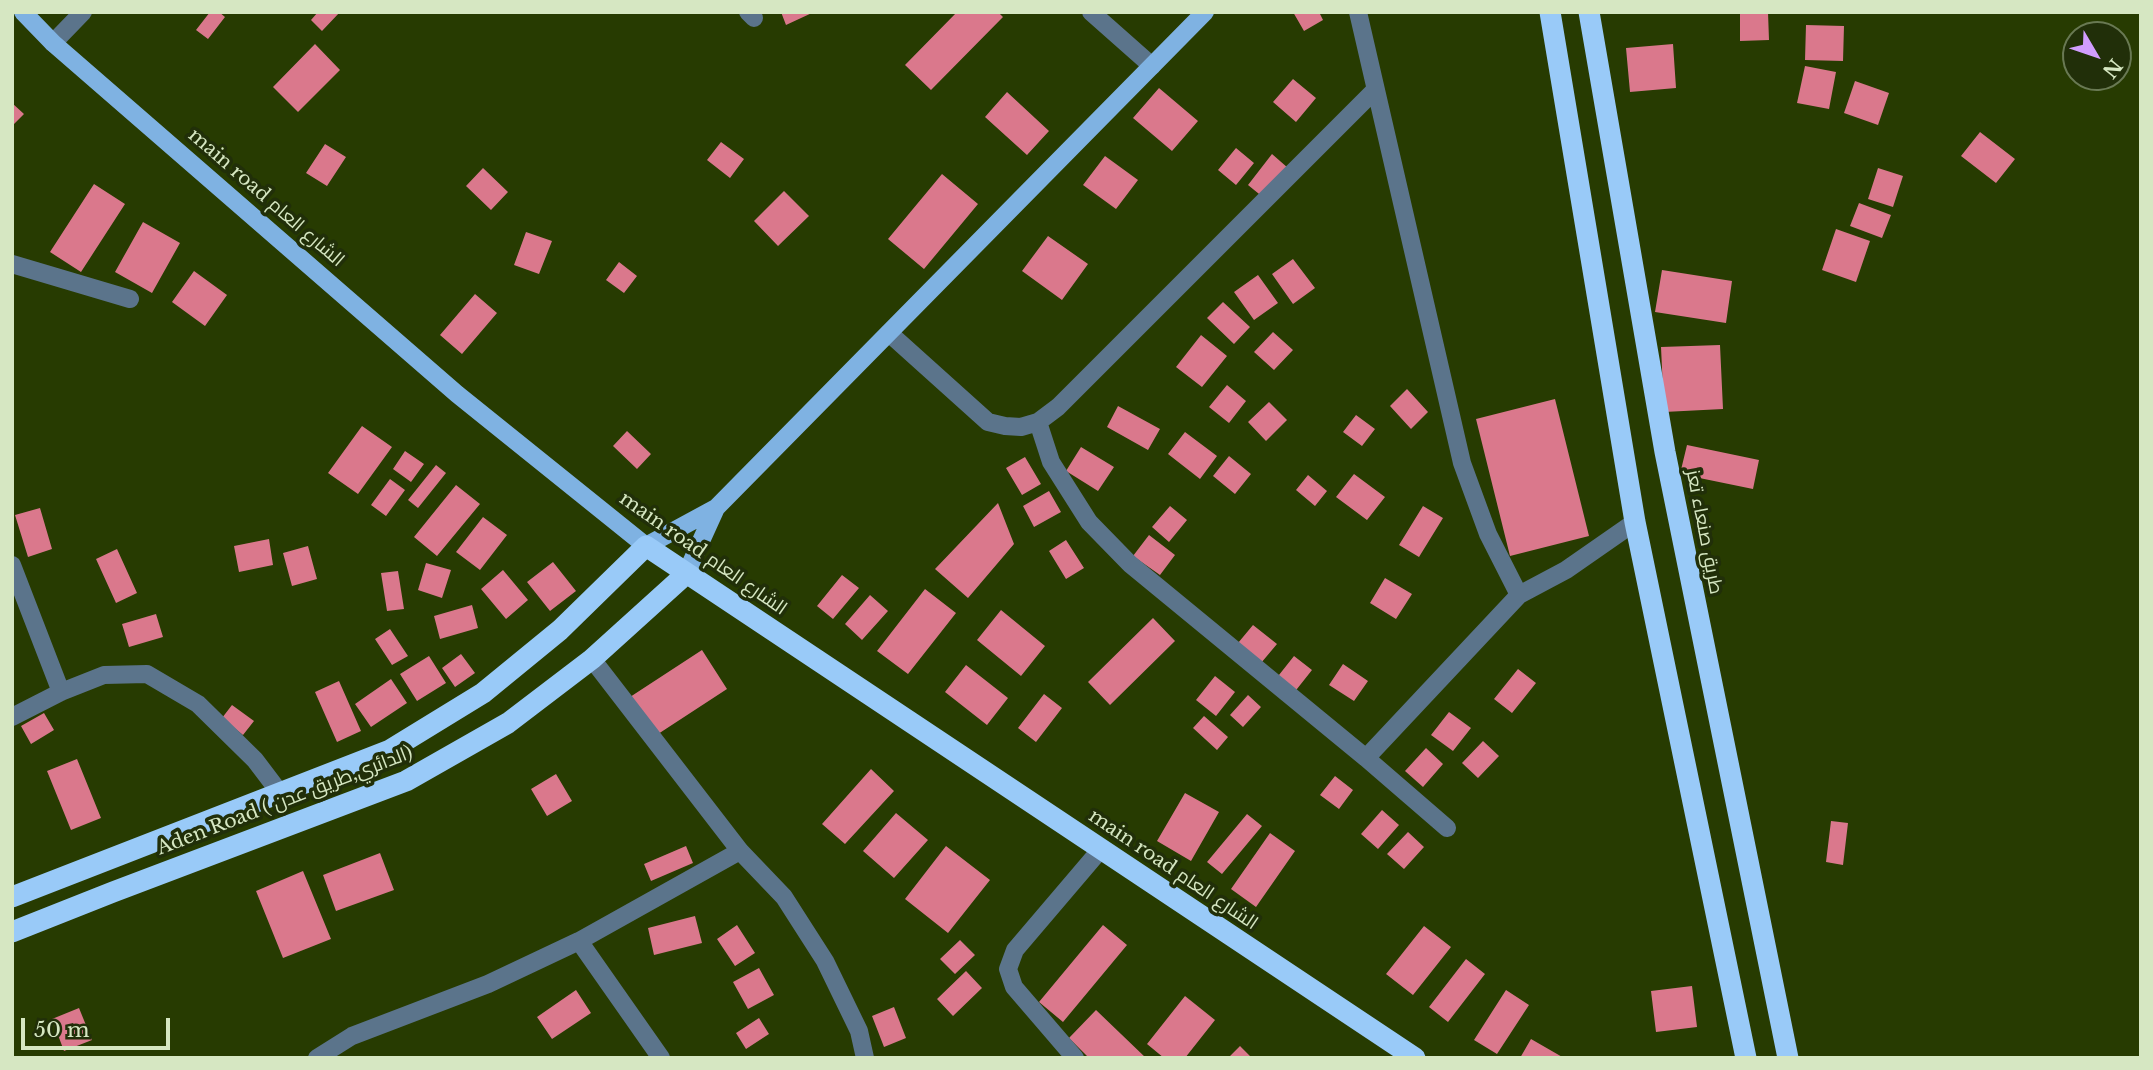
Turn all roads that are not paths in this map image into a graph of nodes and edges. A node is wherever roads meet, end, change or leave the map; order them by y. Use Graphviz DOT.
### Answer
graph roads {
  1 [pos="23,12"];
  2 [pos="83,12"];
  3 [pos="1091,12"];
  4 [pos="1205,12"];
  5 [pos="1358,12"];
  6 [pos="1550,12"];
  7 [pos="1589,12"];
  8 [pos="53,43"];
  9 [pos="1152,66"];
  10 [pos="1375,90"];
  11 [pos="12,264"];
  12 [pos="130,299"];
  13 [pos="889,333"];
  14 [pos="1038,422"];
  15 [pos="716,508"];
  16 [pos="1635,522"];
  17 [pos="646,546"];
  18 [pos="12,565"];
  19 [pos="686,574"];
  20 [pos="1519,595"];
  21 [pos="592,659"];
  22 [pos="61,692"];
  23 [pos="12,717"];
  24 [pos="390,750"];
  25 [pos="1366,758"];
  26 [pos="406,781"];
  27 [pos="279,793"];
  28 [pos="1447,828"];
  29 [pos="1101,849"];
  30 [pos="740,851"];
  31 [pos="99,863"];
  32 [pos="113,892"];
  33 [pos="12,897"];
  34 [pos="12,932"];
  35 [pos="579,941"];
  36 [pos="317,1058"];
  37 [pos="661,1058"];
  38 [pos="865,1058"];
  39 [pos="1075,1058"];
  40 [pos="1415,1058"];
  41 [pos="1746,1058"];
  42 [pos="1788,1058"];
  1 -- 8 [label="main road, main road الشارع العام"];
  2 -- 8 [label="street"];
  3 -- 9 [label="street"];
  4 -- 9 [label="main road"];
  5 -- 10 [label="street"];
  6 -- 16 [label="highway"];
  7 -- 42 [label="highway, طريق صنعاء تعز"];
  8 -- 17 [label="main road, main road الشارع العام"];
  9 -- 13 [label="main road"];
  10 -- 14 [label="street"];
  10 -- 20 [label="street"];
  11 -- 12 [label="street"];
  13 -- 14 [label="street"];
  13 -- 15 [label="main road"];
  14 -- 25 [label="street"];
  15 -- 17 [label="main road"];
  15 -- 19 [label="main road"];
  16 -- 20 [label="street"];
  16 -- 41 [label="highway"];
  17 -- 19 [label="highway, main road الشارع العام"];
  17 -- 24 [label="highway, Aden Road ( الدائري,طريق عدن)"];
  18 -- 22 [label="street"];
  19 -- 21 [label="highway, Aden Road ( الدائري,طريق عدن)"];
  19 -- 29 [label="highway, main road الشارع العام"];
  20 -- 25 [label="street"];
  21 -- 26 [label="highway, Aden Road ( الدائري,طريق عدن)"];
  21 -- 30 [label="street"];
  22 -- 23 [label="street"];
  22 -- 27 [label="street"];
  24 -- 26 [label="highway"];
  24 -- 27 [label="highway, Aden Road ( الدائري,طريق عدن)"];
  25 -- 28 [label="street"];
  26 -- 32 [label="highway, Aden Road ( الدائري,طريق عدن)"];
  27 -- 31 [label="highway, Aden Road ( الدائري,طريق عدن)"];
  29 -- 39 [label="street"];
  29 -- 40 [label="highway, main road الشارع العام"];
  30 -- 35 [label="street"];
  30 -- 38 [label="street"];
  31 -- 32 [label="highway"];
  31 -- 33 [label="highway, Aden Road ( الدائري,طريق عدن)"];
  32 -- 34 [label="highway, Aden Road ( الدائري,طريق عدن)"];
  35 -- 36 [label="street"];
  35 -- 37 [label="street"];
}
